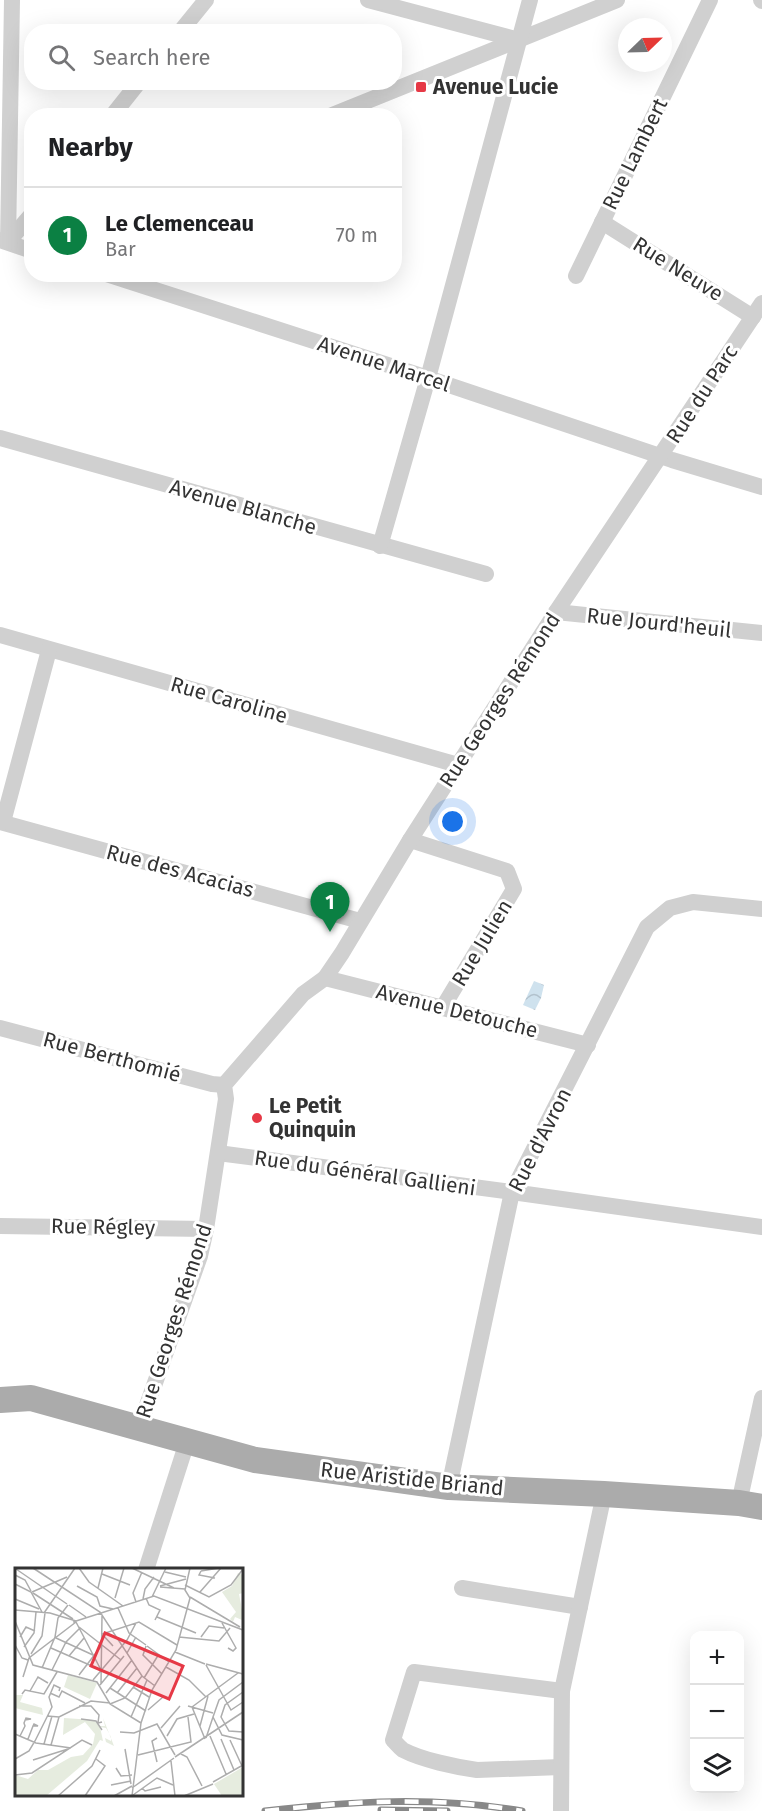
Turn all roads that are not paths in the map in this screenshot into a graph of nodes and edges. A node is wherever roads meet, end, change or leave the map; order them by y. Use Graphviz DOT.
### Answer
graph roads {
  1 [pos="12,0"];
  2 [pos="206,0"];
  3 [pos="368,0"];
  4 [pos="530,0"];
  5 [pos="618,0"];
  6 [pos="710,0"];
  7 [pos="186,24"];
  8 [pos="519,40"];
  9 [pos="402,87"];
  10 [pos="133,90"];
  11 [pos="395,90"];
  12 [pos="118,108"];
  13 [pos="350,108"];
  14 [pos="24,222"];
  15 [pos="603,222"];
  16 [pos="24,236"];
  17 [pos="3,243"];
  18 [pos="24,248"];
  19 [pos="576,276"];
  20 [pos="131,282"];
  21 [pos="758,310"];
  22 [pos="428,378"];
  23 [pos="0,438"];
  24 [pos="662,456"];
  25 [pos="762,488"];
  26 [pos="380,546"];
  27 [pos="486,574"];
  28 [pos="556,612"];
  29 [pos="762,633"];
  30 [pos="0,635"];
  31 [pos="49,650"];
  32 [pos="458,765"];
  33 [pos="1,822"];
  34 [pos="410,840"];
  35 [pos="762,909"];
  36 [pos="360,921"];
  37 [pos="325,978"];
  38 [pos="443,1007"];
  39 [pos="0,1028"];
  40 [pos="588,1045"];
  41 [pos="224,1085"];
  42 [pos="218,1153"];
  43 [pos="512,1192"];
  44 [pos="0,1226"];
  45 [pos="762,1227"];
  46 [pos="206,1229"];
  47 [pos="762,1398"];
  48 [pos="0,1400"];
  49 [pos="139,1428"];
  50 [pos="187,1442"];
  51 [pos="449,1487"];
  52 [pos="604,1494"];
  53 [pos="750,1505"];
  54 [pos="146,1568"];
  55 [pos="462,1588"];
  56 [pos="580,1607"];
  57 [pos="562,1691"];
  58 [pos="561,1767"];
  59 [pos="561,1811"];
  1 -- 17 [label="street"];
  2 -- 7 [label="street"];
  3 -- 8 [label="street"];
  4 -- 8 [label="street"];
  5 -- 8 [label="street"];
  6 -- 15 [label="street, Rue Lambert"];
  8 -- 9 [label="street"];
  8 -- 22 [label="street"];
  10 -- 12 [label="street"];
  11 -- 13 [label="street"];
  14 -- 17 [label="street"];
  15 -- 19 [label="street, Rue Lambert"];
  15 -- 21 [label="street, Rue Neuve"];
  16 -- 17 [label="street"];
  17 -- 18 [label="street"];
  20 -- 22 [label="street, Avenue Marcel"];
  21 -- 24 [label="street, Rue du Parc"];
  22 -- 24 [label="street, Avenue Marcel"];
  22 -- 26 [label="street"];
  23 -- 26 [label="street, Avenue Blanche"];
  24 -- 25 [label="street, Avenue Marcel"];
  24 -- 28 [label="street, Rue Georges Rémond"];
  26 -- 27 [label="street, Avenue Blanche"];
  28 -- 29 [label="street, Rue Jourd'heuil"];
  28 -- 32 [label="street, Rue Georges Rémond"];
  30 -- 31 [label="street, Rue Caroline"];
  31 -- 32 [label="street, Rue Caroline"];
  31 -- 33 [label="street"];
  32 -- 34 [label="street, Rue Georges Rémond"];
  33 -- 36 [label="street, Rue des Acacias"];
  34 -- 36 [label="street, Rue Georges Rémond"];
  34 -- 38 [label="street, Rue Julien"];
  35 -- 40 [label="street, Rue d'Avron"];
  36 -- 37 [label="street, Rue Georges Rémond"];
  37 -- 38 [label="street, Avenue Detouche"];
  37 -- 41 [label="street, Rue Georges Rémond"];
  38 -- 40 [label="street, Avenue Detouche"];
  39 -- 41 [label="street, Rue Berthomié"];
  40 -- 43 [label="street, Rue d'Avron"];
  41 -- 42 [label="street, Rue Georges Rémond"];
  42 -- 43 [label="street, Rue du Général Gallieni"];
  42 -- 46 [label="street, Rue Georges Rémond"];
  43 -- 45 [label="street, Rue du Général Gallieni"];
  43 -- 51 [label="street, Rue d'Avron"];
  44 -- 46 [label="street, Rue Régley"];
  46 -- 49 [label="street, Rue Georges Rémond"];
  47 -- 53 [label="street"];
  48 -- 49 [label="main road, Rue Aristide Briand"];
  49 -- 50 [label="main road, Rue Aristide Briand"];
  50 -- 51 [label="main road, Rue Aristide Briand"];
  50 -- 54 [label="street"];
  51 -- 52 [label="main road, Rue Aristide Briand"];
  52 -- 53 [label="main road, Rue Aristide Briand"];
  52 -- 56 [label="street"];
  55 -- 56 [label="street"];
  56 -- 57 [label="street"];
  57 -- 58 [label="street"];
  57 -- 58 [label="street"];
  58 -- 59 [label="street"];
}
